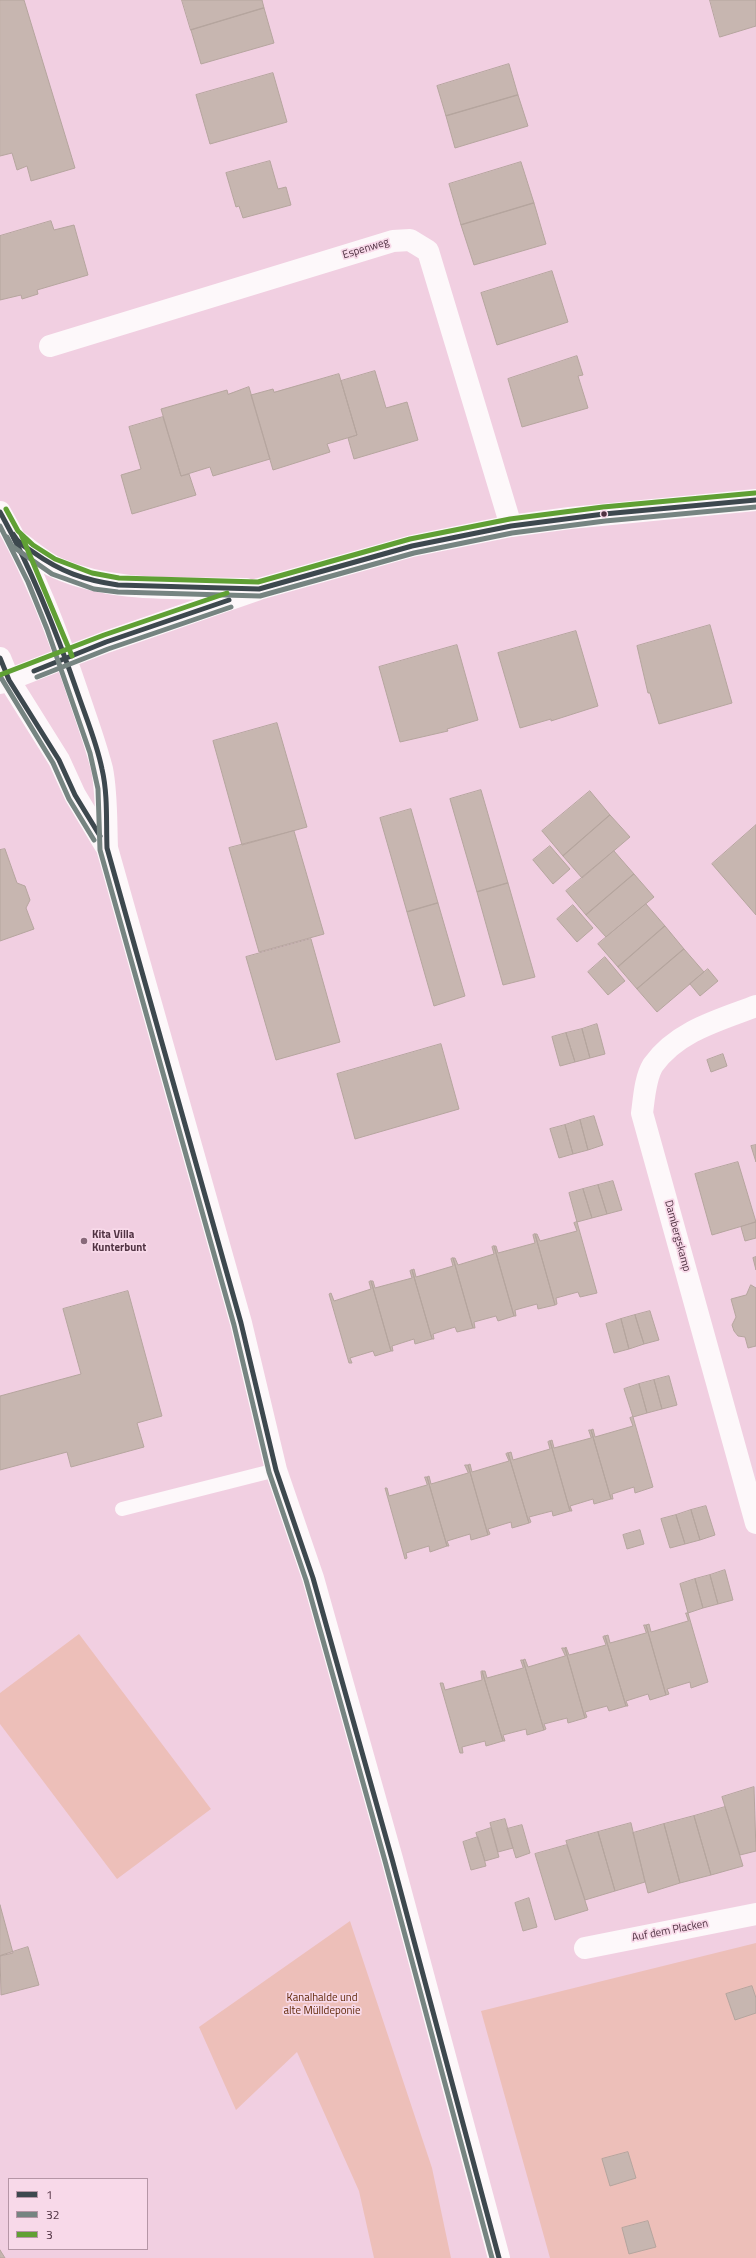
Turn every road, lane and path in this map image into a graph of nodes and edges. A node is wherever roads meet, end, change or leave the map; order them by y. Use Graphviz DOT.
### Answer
graph roads {
  1 [pos="50,346"];
  2 [pos="756,500"];
  3 [pos="0,512"];
  4 [pos="511,526"];
  5 [pos="17,540"];
  6 [pos="259,589"];
  7 [pos="0,658"];
  8 [pos="66,659"];
  9 [pos="4,682"];
  10 [pos="107,848"];
  11 [pos="756,1006"];
  12 [pos="276,1470"];
  13 [pos="122,1509"];
  14 [pos="756,1523"];
  15 [pos="756,1914"];
  16 [pos="585,1948"];
  17 [pos="499,2258"];
  1 -- 4 [label="street, Espenweg"];
  2 -- 4 [label="street"];
  3 -- 5 [label="street"];
  4 -- 6 [label="street"];
  5 -- 6 [label="street"];
  5 -- 8 [label="street"];
  6 -- 8 [label="street"];
  7 -- 9 [label="street"];
  8 -- 9 [label="street"];
  8 -- 10 [label="street"];
  9 -- 10 [label="street"];
  10 -- 12 [label="street"];
  11 -- 14 [label="street, Dambergskamp"];
  12 -- 13 [label="lane"];
  12 -- 17 [label="street"];
  15 -- 16 [label="street, Auf dem Placken"];
}
